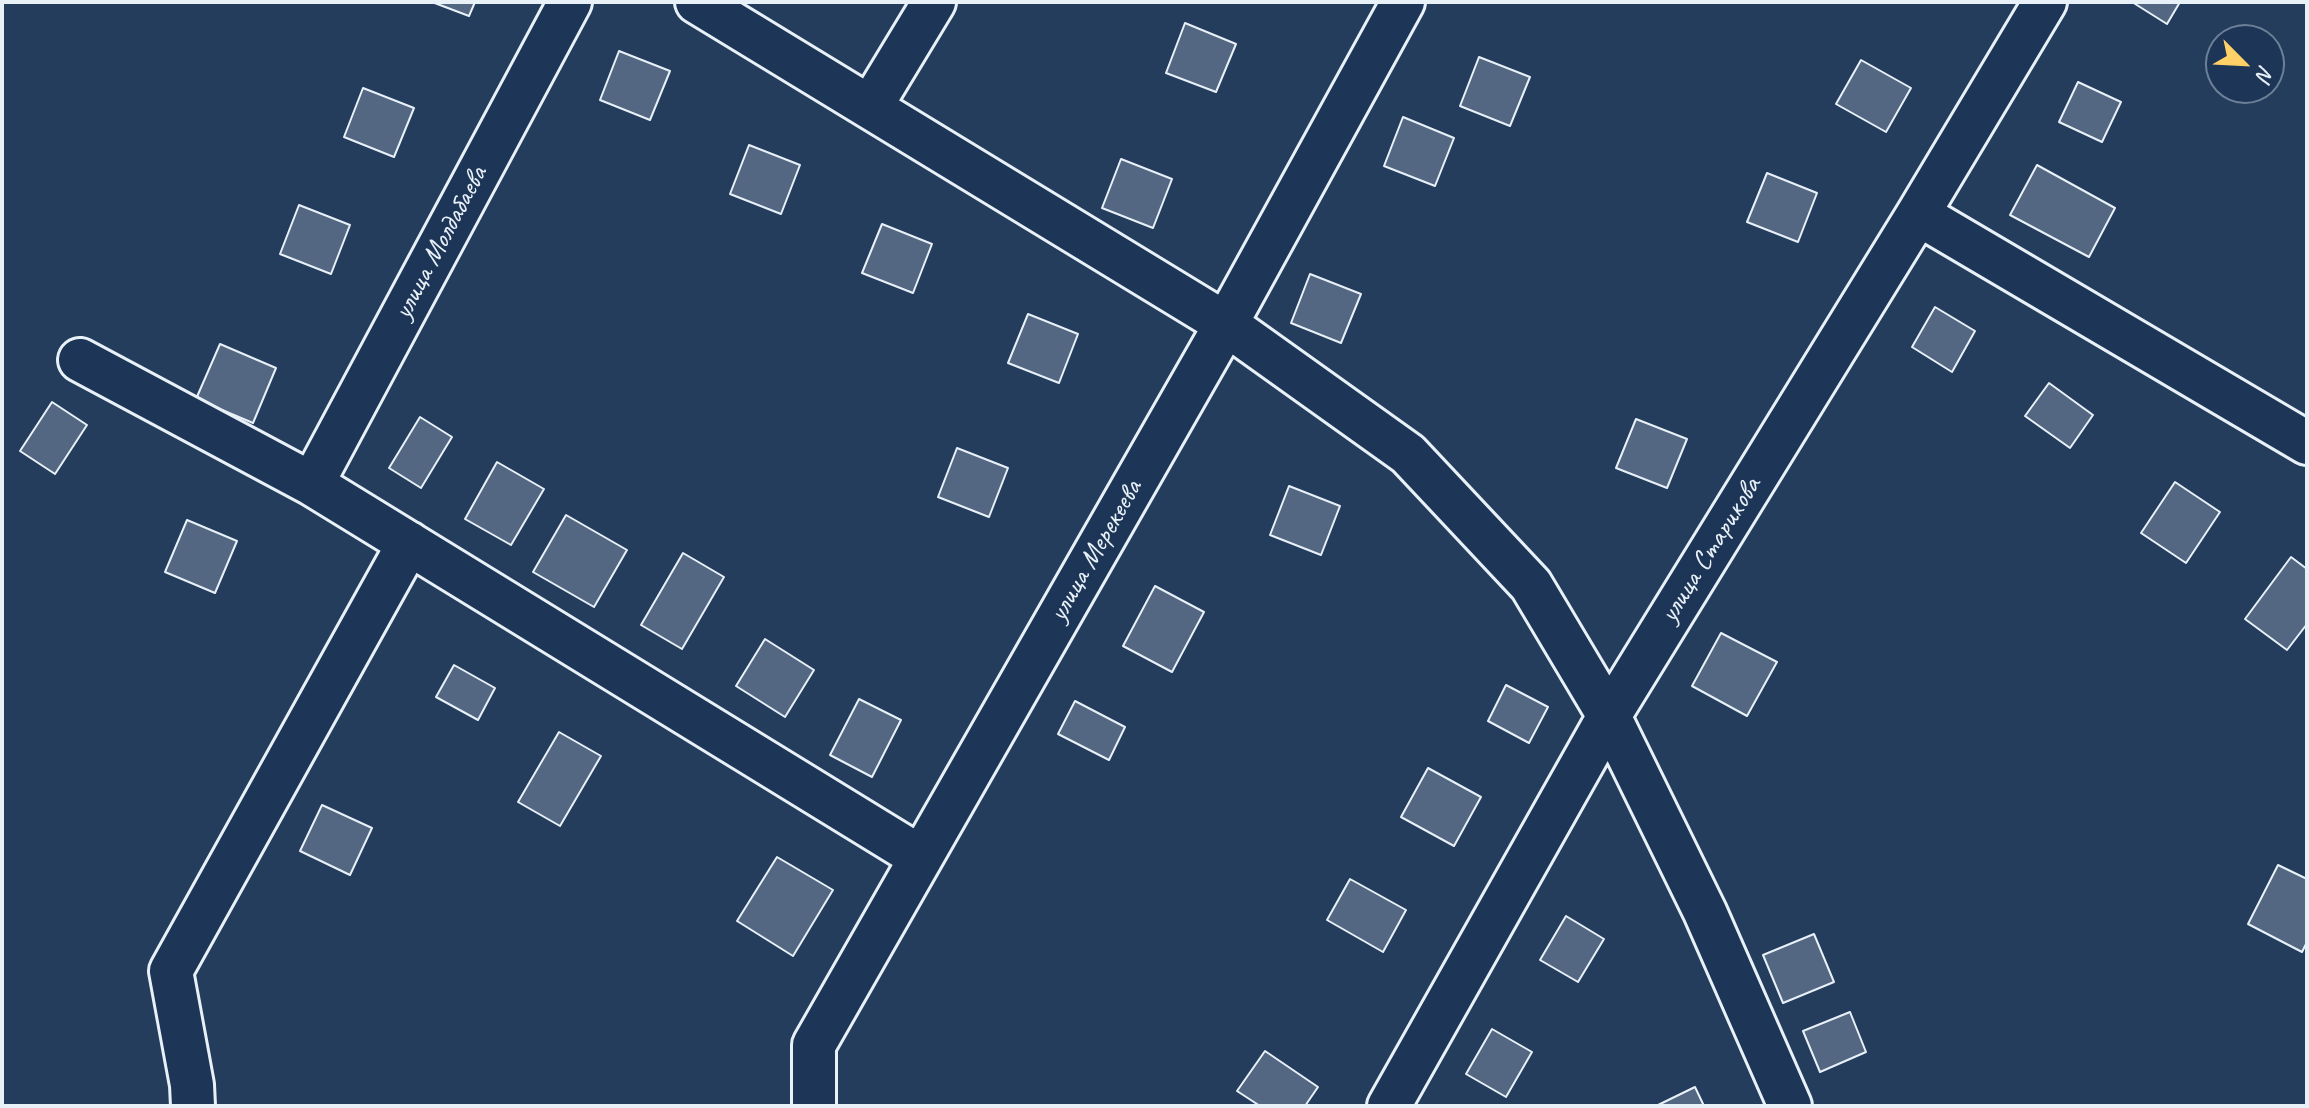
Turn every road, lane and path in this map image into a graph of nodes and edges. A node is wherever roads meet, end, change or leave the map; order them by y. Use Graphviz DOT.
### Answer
graph roads {
  1 [pos="570,2"];
  2 [pos="697,2"];
  3 [pos="934,2"];
  4 [pos="1403,2"];
  5 [pos="2045,2"];
  6 [pos="871,106"];
  7 [pos="1918,214"];
  8 [pos="1226,324"];
  9 [pos="80,360"];
  10 [pos="2307,443"];
  11 [pos="312,484"];
  12 [pos="409,543"];
  13 [pos="1609,716"];
  14 [pos="920,857"];
  15 [pos="193,1106"];
  16 [pos="814,1106"];
  17 [pos="1389,1106"];
  18 [pos="1790,1106"];
  1 -- 11 [label="street, улица Молдабаева"];
  2 -- 6 [label="street"];
  3 -- 6 [label="street"];
  4 -- 8 [label="street, улица Мерекеева"];
  5 -- 7 [label="street, улица Старикова"];
  6 -- 8 [label="street"];
  7 -- 10 [label="street"];
  7 -- 13 [label="street, улица Старикова"];
  8 -- 13 [label="street"];
  8 -- 14 [label="street, улица Мерекеева"];
  9 -- 11 [label="street"];
  11 -- 12 [label="street"];
  12 -- 14 [label="street"];
  12 -- 15 [label="street"];
  13 -- 17 [label="street, улица Старикова"];
  13 -- 18 [label="street"];
  14 -- 16 [label="street, улица Мерекеева"];
}
